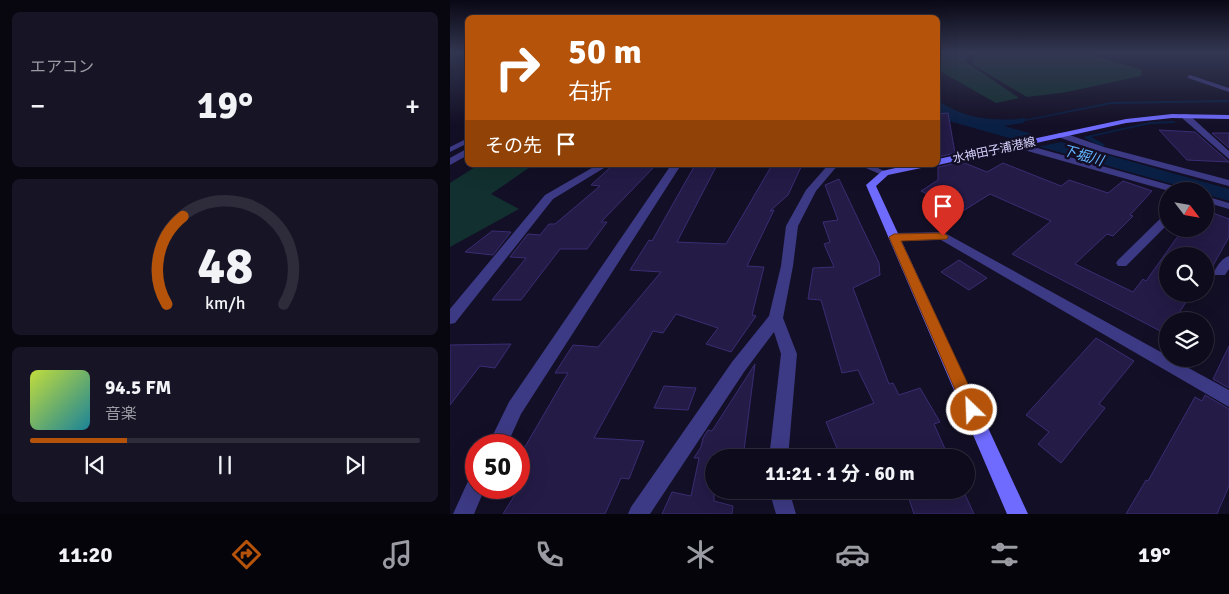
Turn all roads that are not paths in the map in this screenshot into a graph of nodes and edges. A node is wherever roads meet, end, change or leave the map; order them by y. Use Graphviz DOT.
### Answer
graph roads {
  1 [pos="1190,77"];
  2 [pos="1229,90"];
  3 [pos="1185,116"];
  4 [pos="1229,117"];
  5 [pos="1056,136"];
  6 [pos="465,142"];
  7 [pos="1019,144"];
  8 [pos="450,150"];
  9 [pos="465,153"];
  10 [pos="1229,156"];
  11 [pos="450,162"];
  12 [pos="940,162"];
  13 [pos="601,167"];
  14 [pos="675,167"];
  15 [pos="831,167"];
  16 [pos="868,167"];
  17 [pos="915,167"];
  18 [pos="885,174"];
  19 [pos="1229,183"];
  20 [pos="1159,185"];
  21 [pos="1214,202"];
  22 [pos="1229,206"];
  23 [pos="1159,226"];
  24 [pos="894,237"];
  25 [pos="1229,260"];
  26 [pos="1122,263"];
  27 [pos="1220,272"];
  28 [pos="776,318"];
  29 [pos="450,319"];
  30 [pos="1229,399"];
  31 [pos="502,434"];
  32 [pos="779,449"];
  33 [pos="470,499"];
  34 [pos="782,499"];
  35 [pos="463,514"];
  36 [pos="638,514"];
  37 [pos="786,514"];
  38 [pos="1018,514"];
  1 -- 2 [label="street"];
  3 -- 4 [label="main road, 水神田子浦港線"];
  3 -- 5 [label="main road, 水神田子浦港線"];
  3 -- 10 [label="street"];
  5 -- 7 [label="main road, 水神田子浦港線"];
  5 -- 19 [label="street"];
  6 -- 8 [label="lane"];
  7 -- 12 [label="main road, 水神田子浦港線"];
  7 -- 20 [label="street"];
  9 -- 11 [label="street"];
  13 -- 29 [label="street"];
  14 -- 31 [label="street"];
  15 -- 28 [label="street"];
  16 -- 18 [label="lane"];
  17 -- 18 [label="main road"];
  18 -- 24 [label="main road"];
  21 -- 22 [label="street"];
  23 -- 26 [label="street"];
  24 -- 30 [label="street"];
  24 -- 38 [label="main road"];
  25 -- 27 [label="street"];
  28 -- 32 [label="street"];
  28 -- 36 [label="street"];
  33 -- 35 [label="street"];
  34 -- 37 [label="street"];
}
